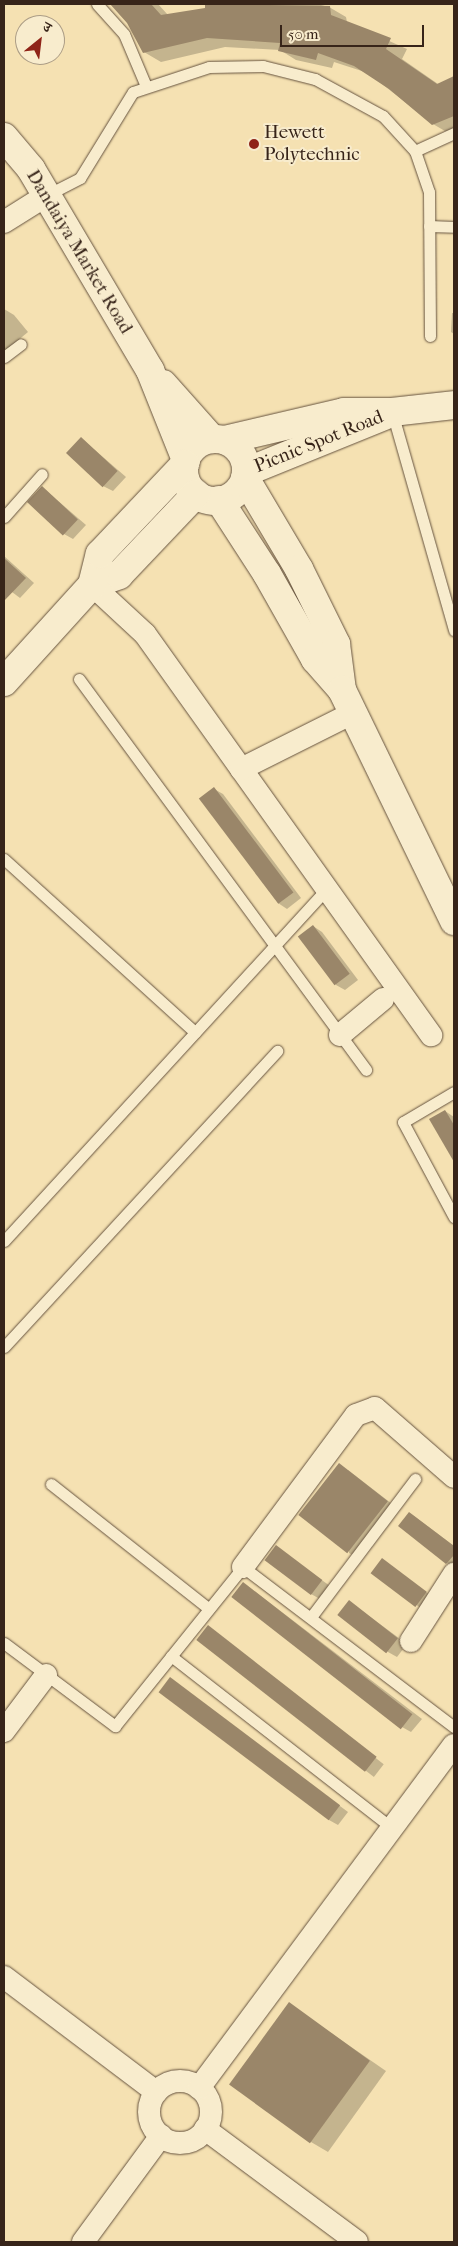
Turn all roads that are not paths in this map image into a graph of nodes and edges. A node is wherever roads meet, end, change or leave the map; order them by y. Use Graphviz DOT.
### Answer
graph roads {
  1 [pos="97,4"];
  2 [pos="146,86"];
  3 [pos="454,134"];
  4 [pos="4,137"];
  5 [pos="415,151"];
  6 [pos="47,195"];
  7 [pos="4,222"];
  8 [pos="429,226"];
  9 [pos="454,227"];
  10 [pos="430,336"];
  11 [pos="21,344"];
  12 [pos="4,357"];
  13 [pos="150,370"];
  14 [pos="454,404"];
  15 [pos="392,412"];
  16 [pos="219,440"];
  17 [pos="186,462"];
  18 [pos="42,474"];
  19 [pos="246,475"];
  20 [pos="208,497"];
  21 [pos="4,517"];
  22 [pos="92,585"];
  23 [pos="454,630"];
  24 [pos="79,679"];
  25 [pos="4,682"];
  26 [pos="348,702"];
  27 [pos="241,769"];
  28 [pos="4,859"];
  29 [pos="327,889"];
  30 [pos="454,921"];
  31 [pos="274,947"];
  32 [pos="383,999"];
  33 [pos="195,1032"];
  34 [pos="340,1035"];
  35 [pos="431,1035"];
  36 [pos="277,1050"];
  37 [pos="366,1070"];
  38 [pos="454,1092"];
  39 [pos="454,1217"];
  40 [pos="4,1241"];
  41 [pos="4,1347"];
  42 [pos="454,1477"];
  43 [pos="415,1479"];
  44 [pos="51,1484"];
  45 [pos="243,1567"];
  46 [pos="454,1574"];
  47 [pos="209,1609"];
  48 [pos="312,1617"];
  49 [pos="411,1641"];
  50 [pos="4,1643"];
  51 [pos="171,1656"];
  52 [pos="46,1675"];
  53 [pos="454,1727"];
  54 [pos="4,1730"];
  55 [pos="454,1744"];
  56 [pos="392,1828"];
  57 [pos="4,1977"];
  58 [pos="199,2088"];
  59 [pos="156,2092"];
  60 [pos="205,2129"];
  61 [pos="161,2136"];
  62 [pos="83,2242"];
  63 [pos="357,2242"];
  1 -- 2 [label="lane"];
  2 -- 5 [label="lane"];
  2 -- 6 [label="lane"];
  3 -- 5 [label="lane"];
  4 -- 6 [label="street, Dandaiya Market Road"];
  5 -- 8 [label="lane"];
  6 -- 7 [label="street"];
  6 -- 13 [label="street, Dandaiya Market Road"];
  8 -- 9 [label="lane"];
  8 -- 10 [label="lane"];
  11 -- 12 [label="lane"];
  13 -- 16 [label="street"];
  13 -- 17 [label="street"];
  14 -- 15 [label="street, Picnic Spot Road"];
  15 -- 16 [label="street, Picnic Spot Road"];
  15 -- 19 [label="street, Picnic Spot Road"];
  15 -- 23 [label="lane"];
  16 -- 17 [label="street"];
  16 -- 19 [label="street"];
  17 -- 20 [label="street"];
  17 -- 22 [label="street"];
  18 -- 21 [label="lane"];
  19 -- 20 [label="street"];
  19 -- 26 [label="street"];
  20 -- 22 [label="street"];
  20 -- 26 [label="street"];
  22 -- 25 [label="street"];
  22 -- 27 [label="street"];
  24 -- 31 [label="lane"];
  26 -- 27 [label="street"];
  26 -- 30 [label="street"];
  27 -- 29 [label="street"];
  28 -- 33 [label="lane"];
  29 -- 31 [label="lane"];
  29 -- 35 [label="street"];
  31 -- 33 [label="lane"];
  31 -- 34 [label="lane"];
  32 -- 34 [label="street"];
  33 -- 40 [label="lane"];
  34 -- 37 [label="lane"];
  36 -- 41 [label="lane"];
  38 -- 39 [label="lane"];
  42 -- 45 [label="street"];
  43 -- 48 [label="lane"];
  44 -- 47 [label="lane"];
  45 -- 47 [label="lane"];
  45 -- 48 [label="lane"];
  46 -- 49 [label="street"];
  47 -- 51 [label="lane"];
  48 -- 53 [label="lane"];
  50 -- 52 [label="lane"];
  51 -- 52 [label="lane"];
  51 -- 56 [label="lane"];
  52 -- 54 [label="street"];
  55 -- 56 [label="street"];
  56 -- 58 [label="street"];
  57 -- 59 [label="street"];
  58 -- 59 [label="street"];
  58 -- 60 [label="street"];
  59 -- 61 [label="street"];
  60 -- 61 [label="street"];
  60 -- 63 [label="street"];
  61 -- 62 [label="street"];
}
